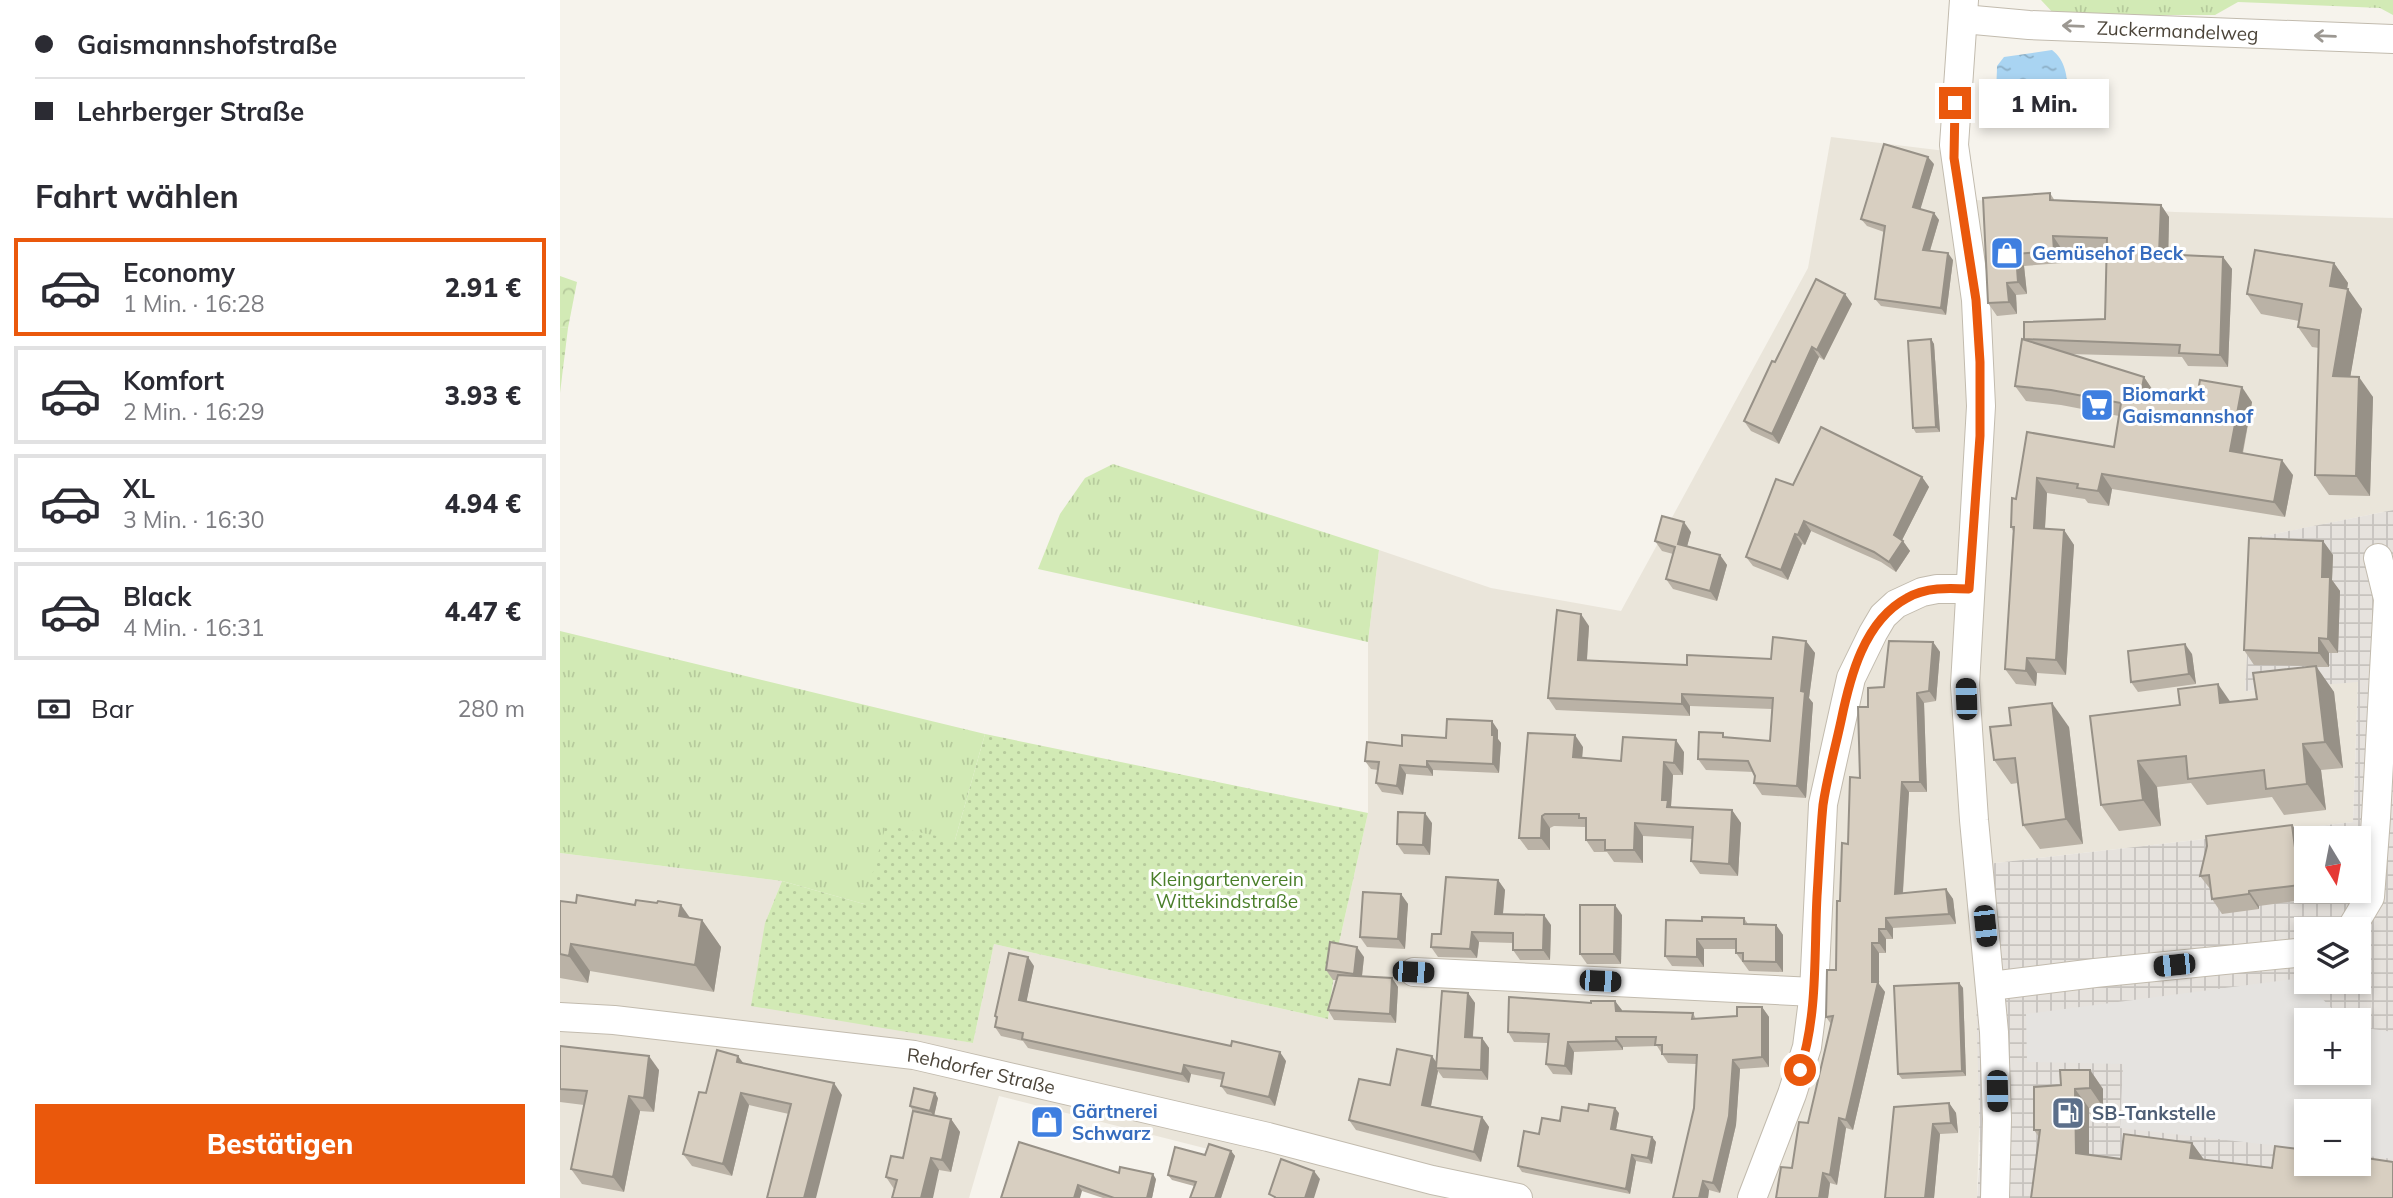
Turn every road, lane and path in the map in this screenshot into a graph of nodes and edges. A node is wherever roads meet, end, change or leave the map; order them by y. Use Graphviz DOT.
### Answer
graph roads {
  1 [pos="1963,10"];
  2 [pos="2393,39"];
  3 [pos="2378,558"];
  4 [pos="1969,589"];
  5 [pos="2358,917"];
  6 [pos="2294,953"];
  7 [pos="1413,972"];
  8 [pos="1991,986"];
  9 [pos="1814,992"];
  10 [pos="560,1017"];
  11 [pos="1518,1198"];
  12 [pos="1752,1198"];
  13 [pos="1995,1198"];
  2 -- 1 [label="street, Zuckermandelweg, one-way"];
  1 -- 4 [label="street"];
  3 -- 5 [label="street"];
  4 -- 8 [label="street"];
  4 -- 9 [label="street"];
  6 -- 8 [label="street"];
  7 -- 9 [label="street"];
  8 -- 13 [label="street"];
  9 -- 12 [label="street"];
  10 -- 11 [label="street, Rehdorfer Straße"];
}
